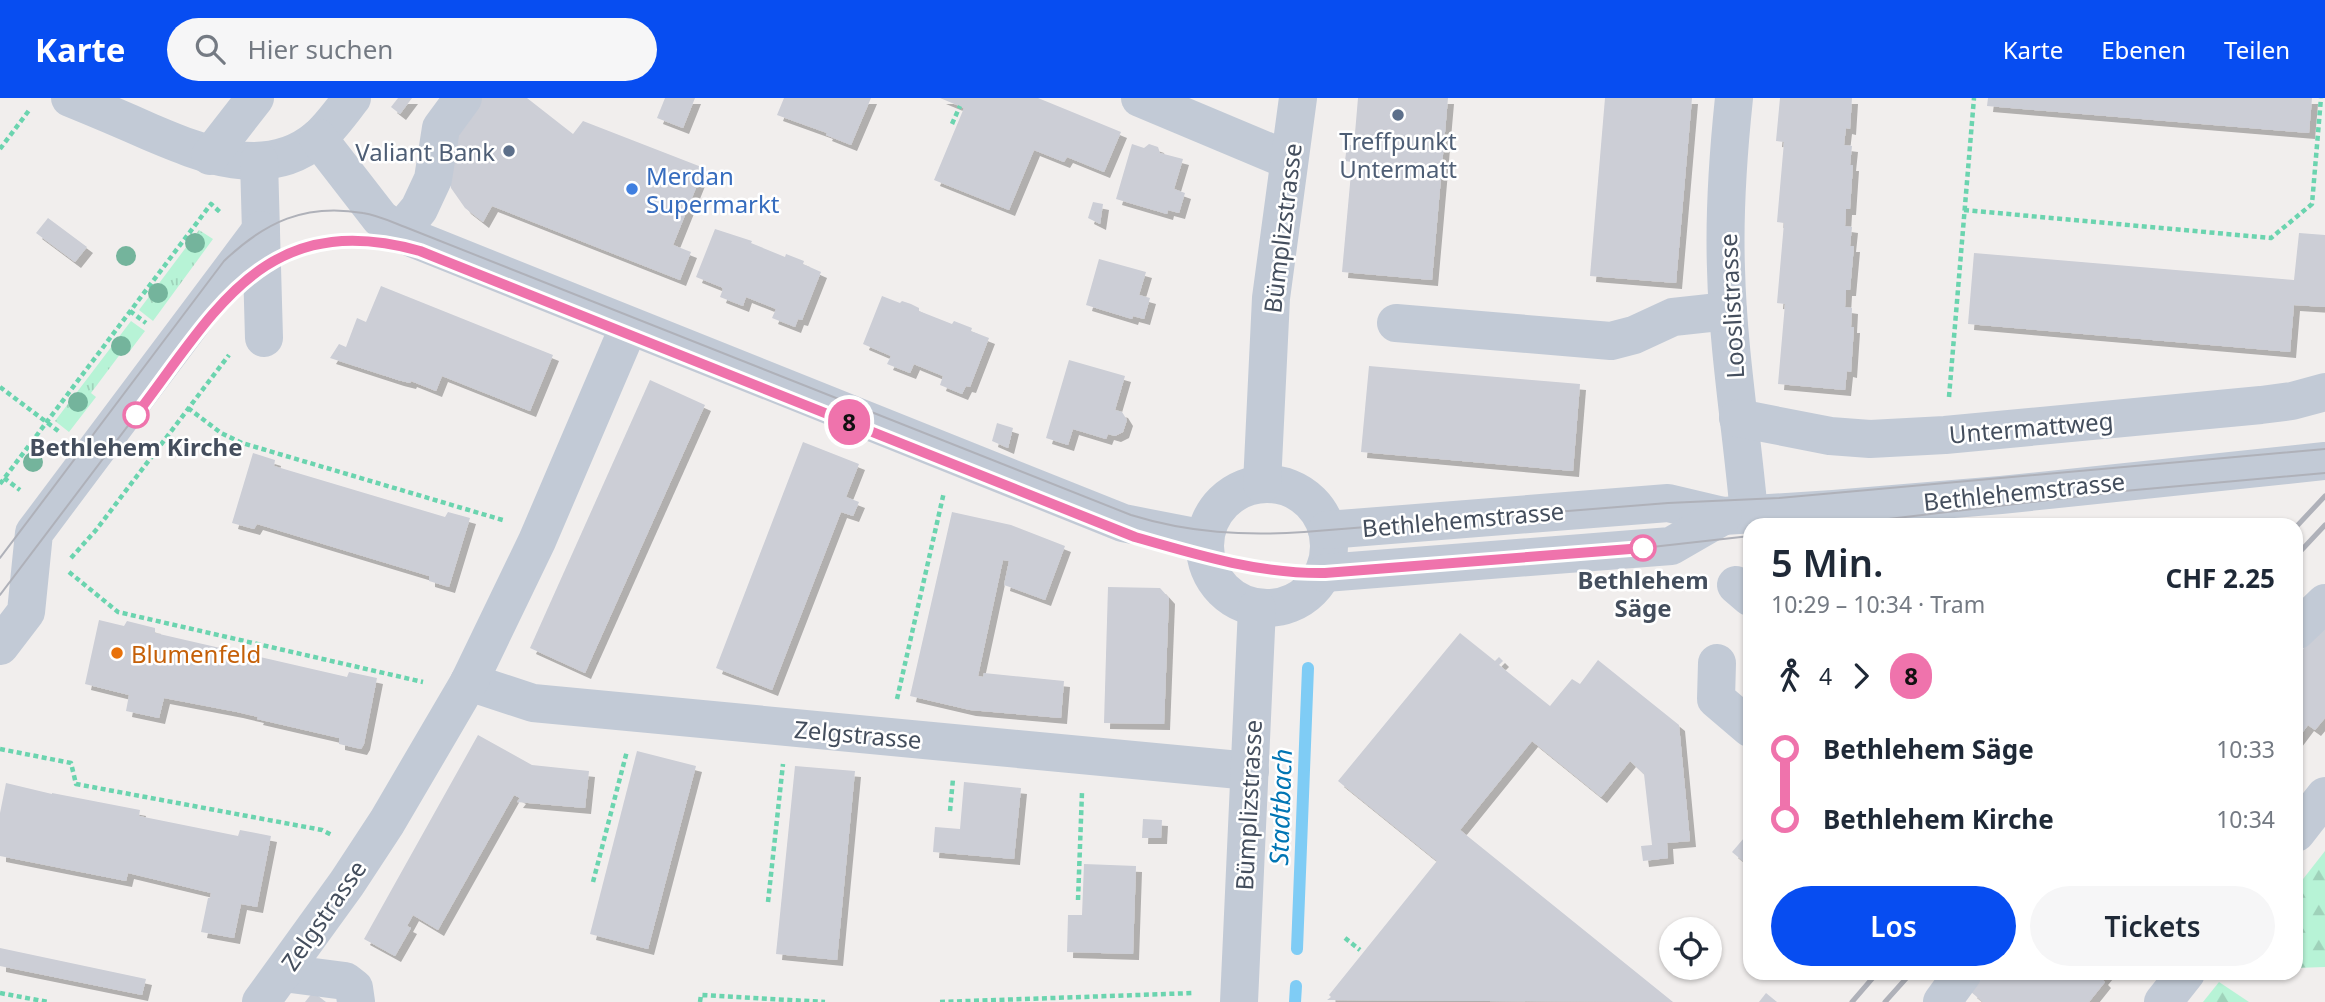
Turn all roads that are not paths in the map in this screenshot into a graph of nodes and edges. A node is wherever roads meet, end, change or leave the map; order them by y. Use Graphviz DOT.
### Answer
graph roads {
  1 [pos="70,98"];
  2 [pos="255,98"];
  3 [pos="352,98"];
  4 [pos="463,98"];
  5 [pos="1140,98"];
  6 [pos="1298,98"];
  7 [pos="1734,98"];
  8 [pos="318,138"];
  9 [pos="210,156"];
  10 [pos="1289,160"];
  11 [pos="259,161"];
  12 [pos="261,230"];
  13 [pos="400,233"];
  14 [pos="1728,311"];
  15 [pos="1396,323"];
  16 [pos="264,324"];
  17 [pos="629,326"];
  18 [pos="2325,392"];
  19 [pos="1738,418"];
  20 [pos="2325,460"];
  21 [pos="1262,484"];
  22 [pos="1736,515"];
  23 [pos="1327,530"];
  24 [pos="1205,539"];
  25 [pos="1325,573"];
  26 [pos="2325,603"];
  27 [pos="1257,608"];
  28 [pos="2303,624"];
  29 [pos="0,646"];
  30 [pos="1717,663"];
  31 [pos="469,682"];
  32 [pos="1743,729"];
  33 [pos="1250,771"];
  34 [pos="2325,796"];
  35 [pos="2303,824"];
  36 [pos="1958,980"];
  37 [pos="2180,980"];
  38 [pos="272,988"];
  39 [pos="356,1002"];
  40 [pos="1239,1002"];
  41 [pos="1942,1002"];
  42 [pos="2163,1002"];
  1 -- 9 [label="street"];
  2 -- 9 [label="street"];
  3 -- 8 [label="street"];
  4 -- 13 [label="street"];
  5 -- 10 [label="street"];
  6 -- 10 [label="street, Bümplizstrasse"];
  7 -- 14 [label="street, Looslistrasse"];
  8 -- 11 [label="street"];
  8 -- 13 [label="street"];
  9 -- 11 [label="street"];
  10 -- 21 [label="street, Bümplizstrasse"];
  11 -- 12 [label="street"];
  12 -- 16 [label="street"];
  12 -- 29 [label="street"];
  13 -- 17 [label="street"];
  14 -- 15 [label="street"];
  14 -- 19 [label="street, Looslistrasse"];
  17 -- 24 [label="street"];
  17 -- 31 [label="street, Zelgstrasse"];
  18 -- 19 [label="street, Untermattweg"];
  19 -- 22 [label="street, Looslistrasse"];
  20 -- 22 [label="street, Bethlehemstrasse"];
  21 -- 23 [label="street"];
  21 -- 24 [label="street"];
  22 -- 23 [label="street, Bethlehemstrasse"];
  22 -- 25 [label="street, Bethlehemstrasse"];
  23 -- 25 [label="street"];
  24 -- 27 [label="street"];
  25 -- 27 [label="street"];
  26 -- 28 [label="street"];
  27 -- 33 [label="street, Bümplizstrasse"];
  30 -- 32 [label="street"];
  31 -- 33 [label="street, Zelgstrasse"];
  31 -- 38 [label="street, Zelgstrasse"];
  33 -- 40 [label="street, Bümplizstrasse"];
  34 -- 35 [label="street"];
  36 -- 41 [label="street"];
  37 -- 42 [label="street"];
  38 -- 39 [label="street"];
}
